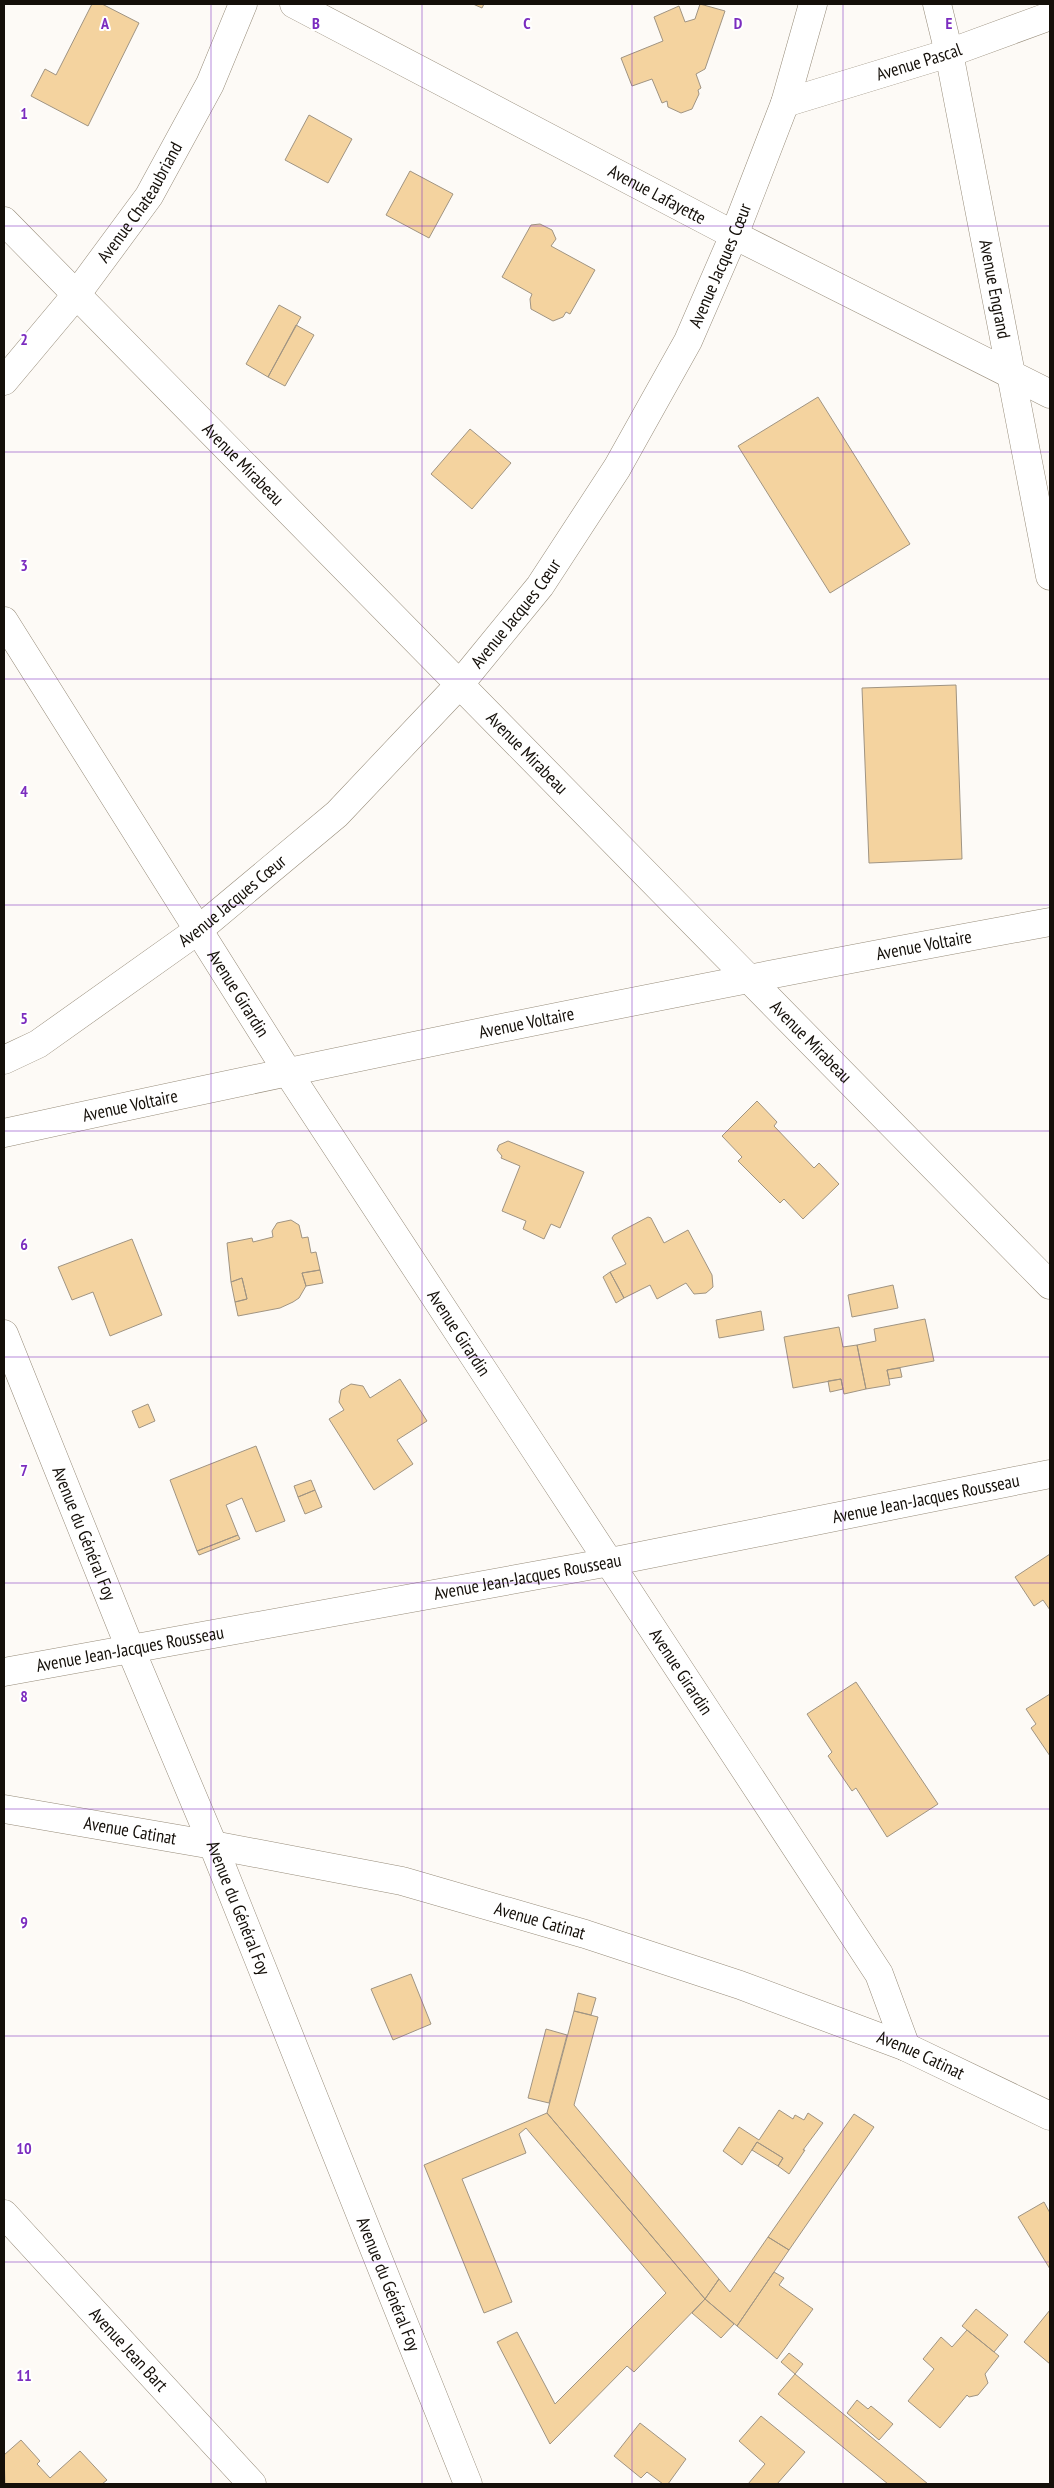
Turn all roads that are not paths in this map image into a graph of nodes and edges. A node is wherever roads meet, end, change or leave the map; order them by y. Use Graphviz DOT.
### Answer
graph roads {
  1 [pos="243,4"];
  2 [pos="294,4"];
  3 [pos="812,4"];
  4 [pos="937,4"];
  5 [pos="1050,16"];
  6 [pos="949,53"];
  7 [pos="785,103"];
  8 [pos="4,221"];
  9 [pos="734,235"];
  10 [pos="76,295"];
  11 [pos="1012,373"];
  12 [pos="4,382"];
  13 [pos="1050,394"];
  14 [pos="1050,576"];
  15 [pos="4,621"];
  16 [pos="459,684"];
  17 [pos="1050,922"];
  18 [pos="197,931"];
  19 [pos="748,978"];
  20 [pos="4,1060"];
  21 [pos="286,1071"];
  22 [pos="4,1132"];
  23 [pos="1050,1284"];
  24 [pos="4,1334"];
  25 [pos="1050,1474"];
  26 [pos="610,1562"];
  27 [pos="130,1648"];
  28 [pos="4,1672"];
  29 [pos="4,1810"];
  30 [pos="213,1845"];
  31 [pos="906,2047"];
  32 [pos="1050,2116"];
  33 [pos="4,2214"];
  34 [pos="252,2484"];
  35 [pos="468,2484"];
  1 -- 10 [label="street, Avenue Chateaubriand"];
  2 -- 9 [label="street, Avenue Lafayette"];
  3 -- 7 [label="street, Avenue Jacques Cœur"];
  4 -- 6 [label="street, Avenue Engrand"];
  5 -- 6 [label="street, Avenue Pascal"];
  6 -- 7 [label="street, Avenue Pascal"];
  6 -- 11 [label="street, Avenue Engrand"];
  7 -- 9 [label="street, Avenue Jacques Cœur"];
  8 -- 10 [label="street, Avenue Mirabeau"];
  9 -- 11 [label="street, Avenue Lafayette"];
  9 -- 16 [label="street, Avenue Jacques Cœur"];
  10 -- 12 [label="street, Avenue Chateaubriand"];
  10 -- 16 [label="street, Avenue Mirabeau"];
  11 -- 13 [label="street, Avenue Lafayette"];
  11 -- 14 [label="street, Avenue Engrand"];
  15 -- 18 [label="street, Avenue Girardin"];
  16 -- 18 [label="street, Avenue Jacques Cœur"];
  16 -- 19 [label="street, Avenue Mirabeau"];
  17 -- 19 [label="street, Avenue Voltaire"];
  18 -- 20 [label="street, Avenue Jacques Cœur"];
  18 -- 21 [label="street, Avenue Girardin"];
  19 -- 21 [label="street, Avenue Voltaire"];
  19 -- 23 [label="street, Avenue Mirabeau"];
  21 -- 22 [label="street, Avenue Voltaire"];
  21 -- 26 [label="street, Avenue Girardin"];
  24 -- 27 [label="street, Avenue du Général Foy"];
  25 -- 26 [label="street, Avenue Jean-Jacques Rousseau"];
  26 -- 27 [label="street, Avenue Jean-Jacques Rousseau"];
  26 -- 31 [label="street, Avenue Girardin"];
  27 -- 28 [label="street, Avenue Jean-Jacques Rousseau"];
  27 -- 30 [label="street, Avenue du Général Foy"];
  29 -- 30 [label="street, Avenue Catinat"];
  30 -- 31 [label="street, Avenue Catinat"];
  30 -- 35 [label="street, Avenue du Général Foy"];
  31 -- 32 [label="street, Avenue Catinat"];
  33 -- 34 [label="street, Avenue Jean Bart"];
}
